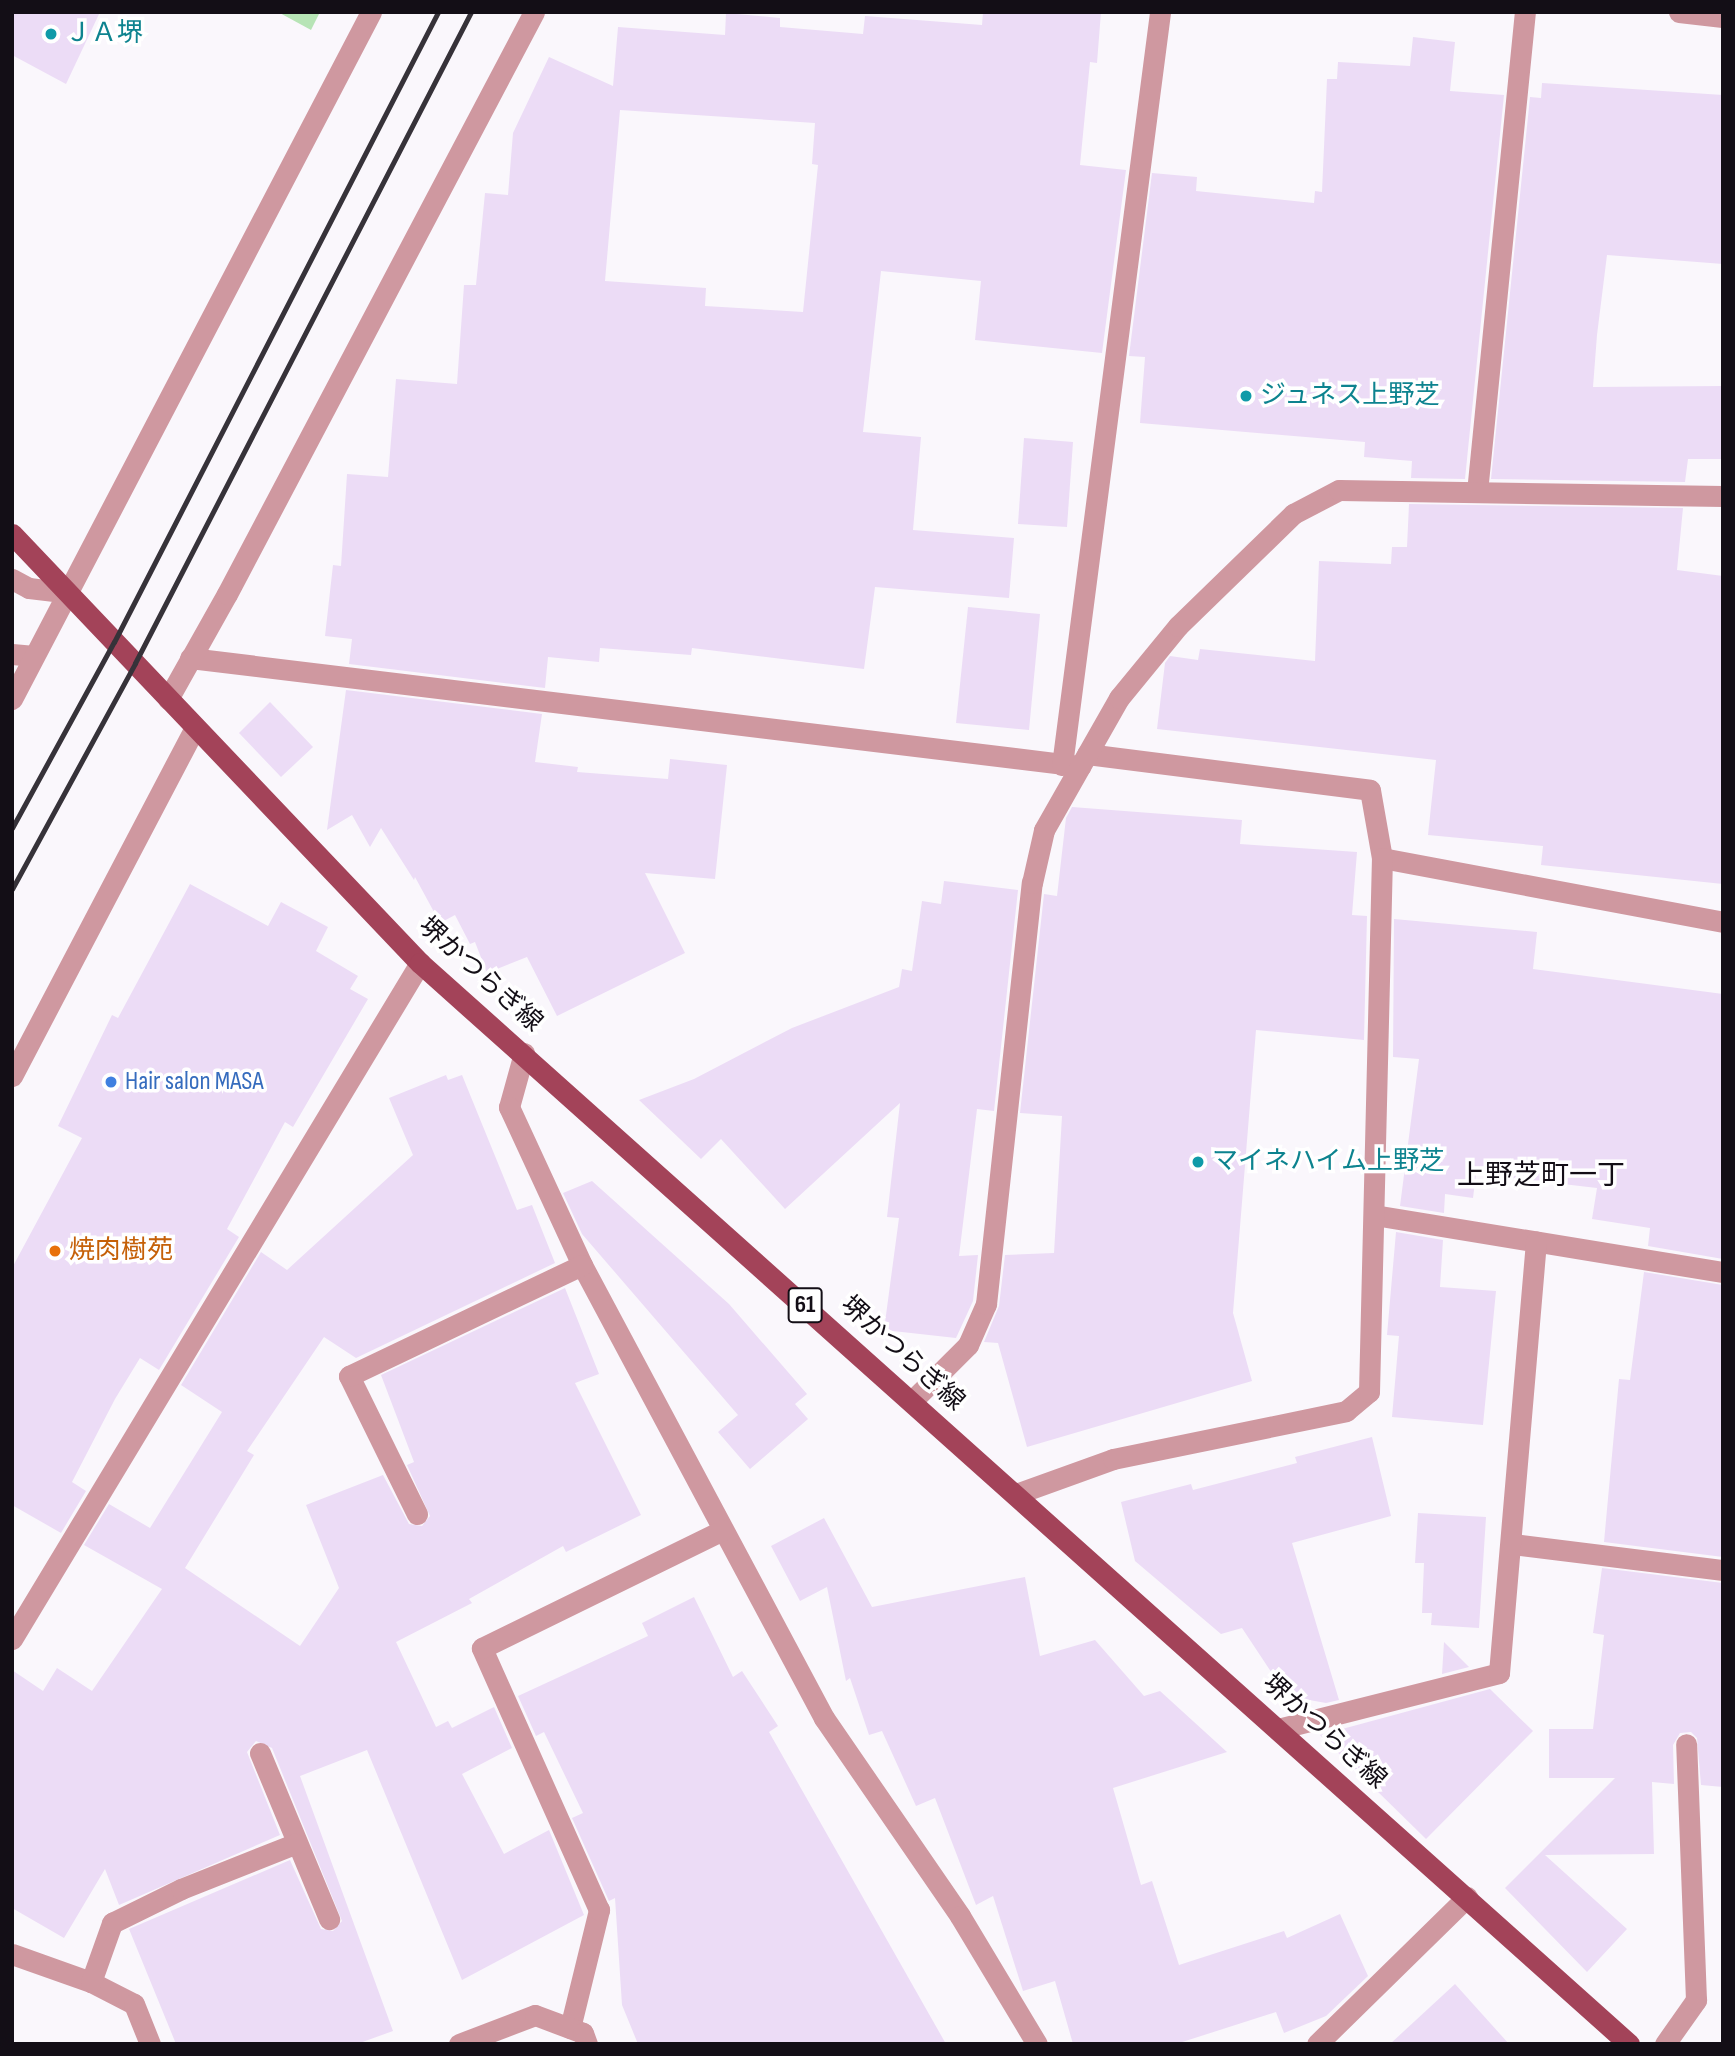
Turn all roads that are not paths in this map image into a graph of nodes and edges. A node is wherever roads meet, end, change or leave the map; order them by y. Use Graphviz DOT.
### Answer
graph roads {
  1 [pos="371,12"];
  2 [pos="534,12"];
  3 [pos="1160,12"];
  4 [pos="1525,12"];
  5 [pos="1678,12"];
  6 [pos="1723,17"];
  7 [pos="1477,492"];
  8 [pos="1723,496"];
  9 [pos="12,534"];
  10 [pos="12,579"];
  11 [pos="67,593"];
  12 [pos="12,654"];
  13 [pos="34,656"];
  14 [pos="190,658"];
  15 [pos="12,699"];
  16 [pos="167,699"];
  17 [pos="195,728"];
  18 [pos="1076,762"];
  19 [pos="1382,858"];
  20 [pos="1723,922"];
  21 [pos="420,963"];
  22 [pos="524,1053"];
  23 [pos="12,1076"];
  24 [pos="1374,1215"];
  25 [pos="1536,1242"];
  26 [pos="582,1265"];
  27 [pos="1723,1272"];
  28 [pos="912,1401"];
  29 [pos="1016,1494"];
  30 [pos="416,1514"];
  31 [pos="723,1530"];
  32 [pos="1513,1544"];
  33 [pos="1723,1570"];
  34 [pos="12,1639"];
  35 [pos="1278,1729"];
  36 [pos="1686,1744"];
  37 [pos="260,1753"];
  38 [pos="294,1844"];
  39 [pos="1467,1897"];
  40 [pos="329,1919"];
  41 [pos="12,1954"];
  42 [pos="91,1982"];
  43 [pos="570,2028"];
  44 [pos="150,2044"];
  45 [pos="459,2044"];
  46 [pos="587,2044"];
  47 [pos="1037,2044"];
  48 [pos="1317,2044"];
  49 [pos="1629,2044"];
  50 [pos="1665,2044"];
  1 -- 11 [label="street"];
  2 -- 14 [label="street"];
  3 -- 18 [label="street"];
  4 -- 7 [label="street"];
  5 -- 6 [label="street"];
  7 -- 8 [label="street"];
  7 -- 18 [label="street"];
  9 -- 11 [label="main road, 堺かつらぎ線 / 61"];
  10 -- 11 [label="street"];
  11 -- 13 [label="street"];
  11 -- 16 [label="main road, 堺かつらぎ線 / 61"];
  12 -- 13 [label="street"];
  13 -- 15 [label="street"];
  14 -- 16 [label="street"];
  14 -- 18 [label="street"];
  16 -- 17 [label="main road, 堺かつらぎ線 / 61"];
  17 -- 21 [label="main road, 堺かつらぎ線 / 61"];
  17 -- 23 [label="street"];
  18 -- 19 [label="street"];
  18 -- 28 [label="street"];
  19 -- 20 [label="street"];
  19 -- 24 [label="street"];
  21 -- 22 [label="main road, 堺かつらぎ線 / 61"];
  21 -- 34 [label="street"];
  22 -- 26 [label="street"];
  22 -- 28 [label="main road, 堺かつらぎ線 / 61"];
  24 -- 25 [label="street"];
  24 -- 29 [label="street"];
  25 -- 27 [label="street"];
  25 -- 32 [label="street"];
  26 -- 30 [label="street"];
  26 -- 31 [label="street"];
  28 -- 29 [label="main road, 堺かつらぎ線 / 61"];
  29 -- 35 [label="main road, 堺かつらぎ線 / 61"];
  31 -- 43 [label="street"];
  31 -- 47 [label="street"];
  32 -- 33 [label="street"];
  32 -- 35 [label="street"];
  35 -- 39 [label="main road, 堺かつらぎ線 / 61"];
  36 -- 50 [label="street"];
  37 -- 38 [label="street"];
  38 -- 40 [label="street"];
  38 -- 42 [label="street"];
  39 -- 48 [label="street"];
  39 -- 49 [label="main road, 堺かつらぎ線 / 61"];
  41 -- 42 [label="street"];
  42 -- 44 [label="street"];
  43 -- 45 [label="street"];
  43 -- 46 [label="street"];
}
